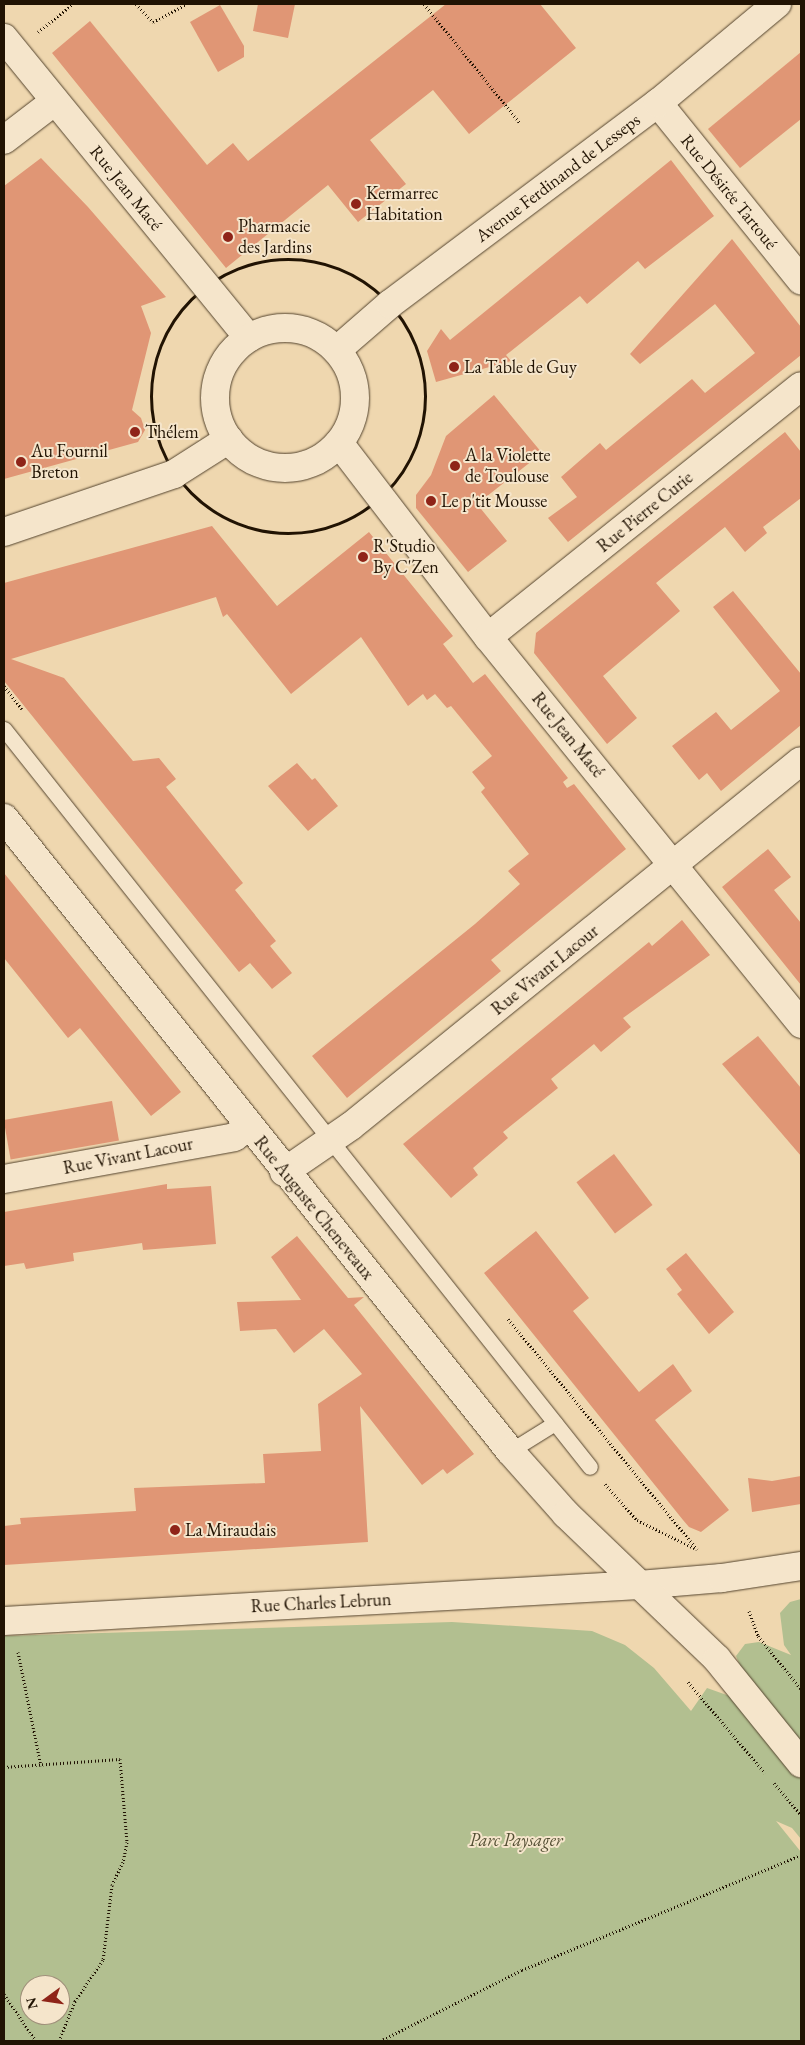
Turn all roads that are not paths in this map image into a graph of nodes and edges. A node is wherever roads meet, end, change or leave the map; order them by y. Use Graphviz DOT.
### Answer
graph roads {
  1 [pos="777,4"];
  2 [pos="9,45"];
  3 [pos="55,101"];
  4 [pos="658,103"];
  5 [pos="4,140"];
  6 [pos="801,280"];
  7 [pos="249,338"];
  8 [pos="337,350"];
  9 [pos="801,386"];
  10 [pos="229,439"];
  11 [pos="339,443"];
  12 [pos="4,532"];
  13 [pos="488,637"];
  14 [pos="4,729"];
  15 [pos="801,761"];
  16 [pos="4,818"];
  17 [pos="674,866"];
  18 [pos="801,1024"];
  19 [pos="249,1126"];
  20 [pos="331,1140"];
  21 [pos="284,1172"];
  22 [pos="4,1179"];
  23 [pos="555,1423"];
  24 [pos="510,1450"];
  25 [pos="590,1466"];
  26 [pos="801,1566"];
  27 [pos="639,1585"];
  28 [pos="4,1621"];
  29 [pos="801,1763"];
  1 -- 4 [label="street, Avenue Ferdinand de Lesseps"];
  2 -- 3 [label="street, Rue Jean Macé"];
  3 -- 5 [label="street"];
  3 -- 7 [label="street, Rue Jean Macé"];
  4 -- 6 [label="street, Rue Désirée Tartoué"];
  4 -- 8 [label="street, Avenue Ferdinand de Lesseps"];
  7 -- 8 [label="street"];
  7 -- 10 [label="street"];
  8 -- 11 [label="street"];
  9 -- 13 [label="street, Rue Pierre Curie"];
  10 -- 11 [label="street"];
  10 -- 12 [label="street"];
  11 -- 13 [label="street, Rue Jean Macé"];
  13 -- 17 [label="street, Rue Jean Macé"];
  14 -- 20 [label="lane"];
  15 -- 17 [label="street, Rue Vivant Lacour"];
  16 -- 19 [label="street, Rue Auguste Cheneveaux"];
  17 -- 18 [label="street, Rue Jean Macé"];
  17 -- 20 [label="street, Rue Vivant Lacour"];
  19 -- 21 [label="street, Rue Auguste Cheneveaux"];
  19 -- 22 [label="street, Rue Vivant Lacour"];
  20 -- 21 [label="street, Rue Vivant Lacour"];
  20 -- 23 [label="lane"];
  21 -- 24 [label="street, Rue Auguste Cheneveaux"];
  23 -- 24 [label="lane"];
  23 -- 25 [label="lane"];
  24 -- 27 [label="street, Rue Auguste Cheneveaux"];
  26 -- 27 [label="street, Rue Charles Lebrun"];
  27 -- 28 [label="street, Rue Charles Lebrun"];
  27 -- 29 [label="street, Rue Auguste Cheneveaux"];
}
